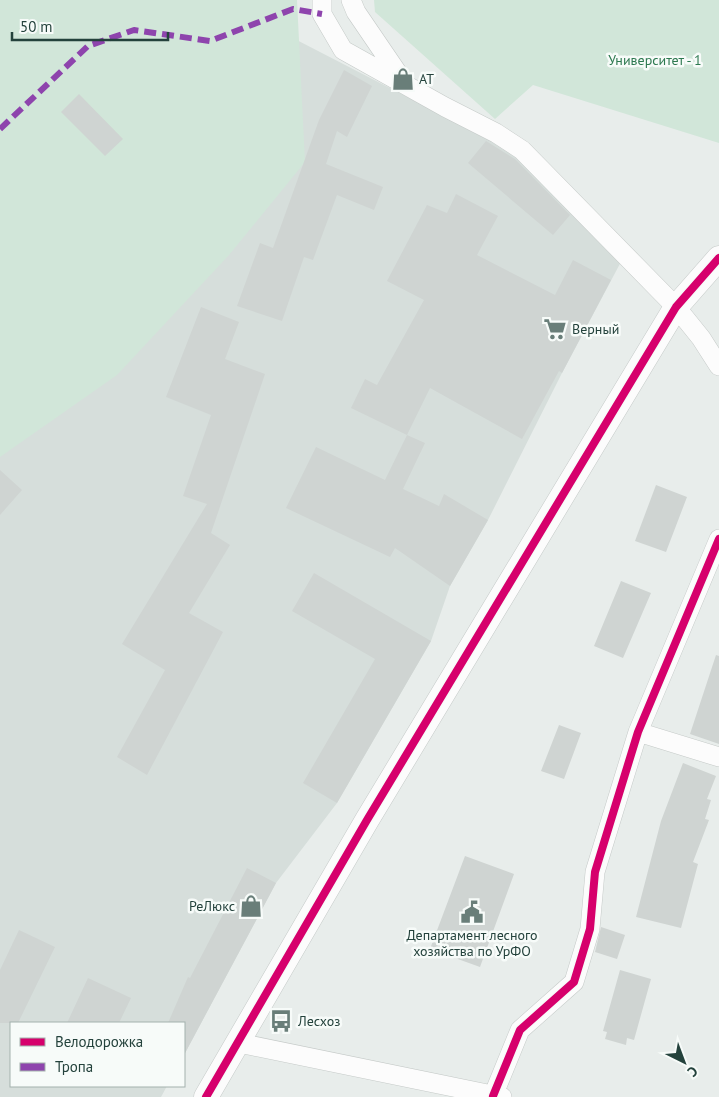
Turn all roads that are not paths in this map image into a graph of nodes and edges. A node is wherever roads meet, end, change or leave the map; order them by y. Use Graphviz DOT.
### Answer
graph roads {
  1 [pos="322,0"];
  2 [pos="351,0"];
  3 [pos="406,84"];
  4 [pos="719,258"];
  5 [pos="676,307"];
  6 [pos="719,366"];
  7 [pos="719,539"];
  8 [pos="638,732"];
  9 [pos="719,757"];
  10 [pos="239,1043"];
  11 [pos="498,1096"];
  12 [pos="206,1097"];
  1 -- 3 [label="street"];
  2 -- 3 [label="street"];
  3 -- 5 [label="street"];
  4 -- 5 [label="street"];
  5 -- 6 [label="street"];
  5 -- 10 [label="street"];
  7 -- 8 [label="street"];
  8 -- 9 [label="street"];
  8 -- 11 [label="street"];
  10 -- 11 [label="street"];
  10 -- 12 [label="street"];
}
